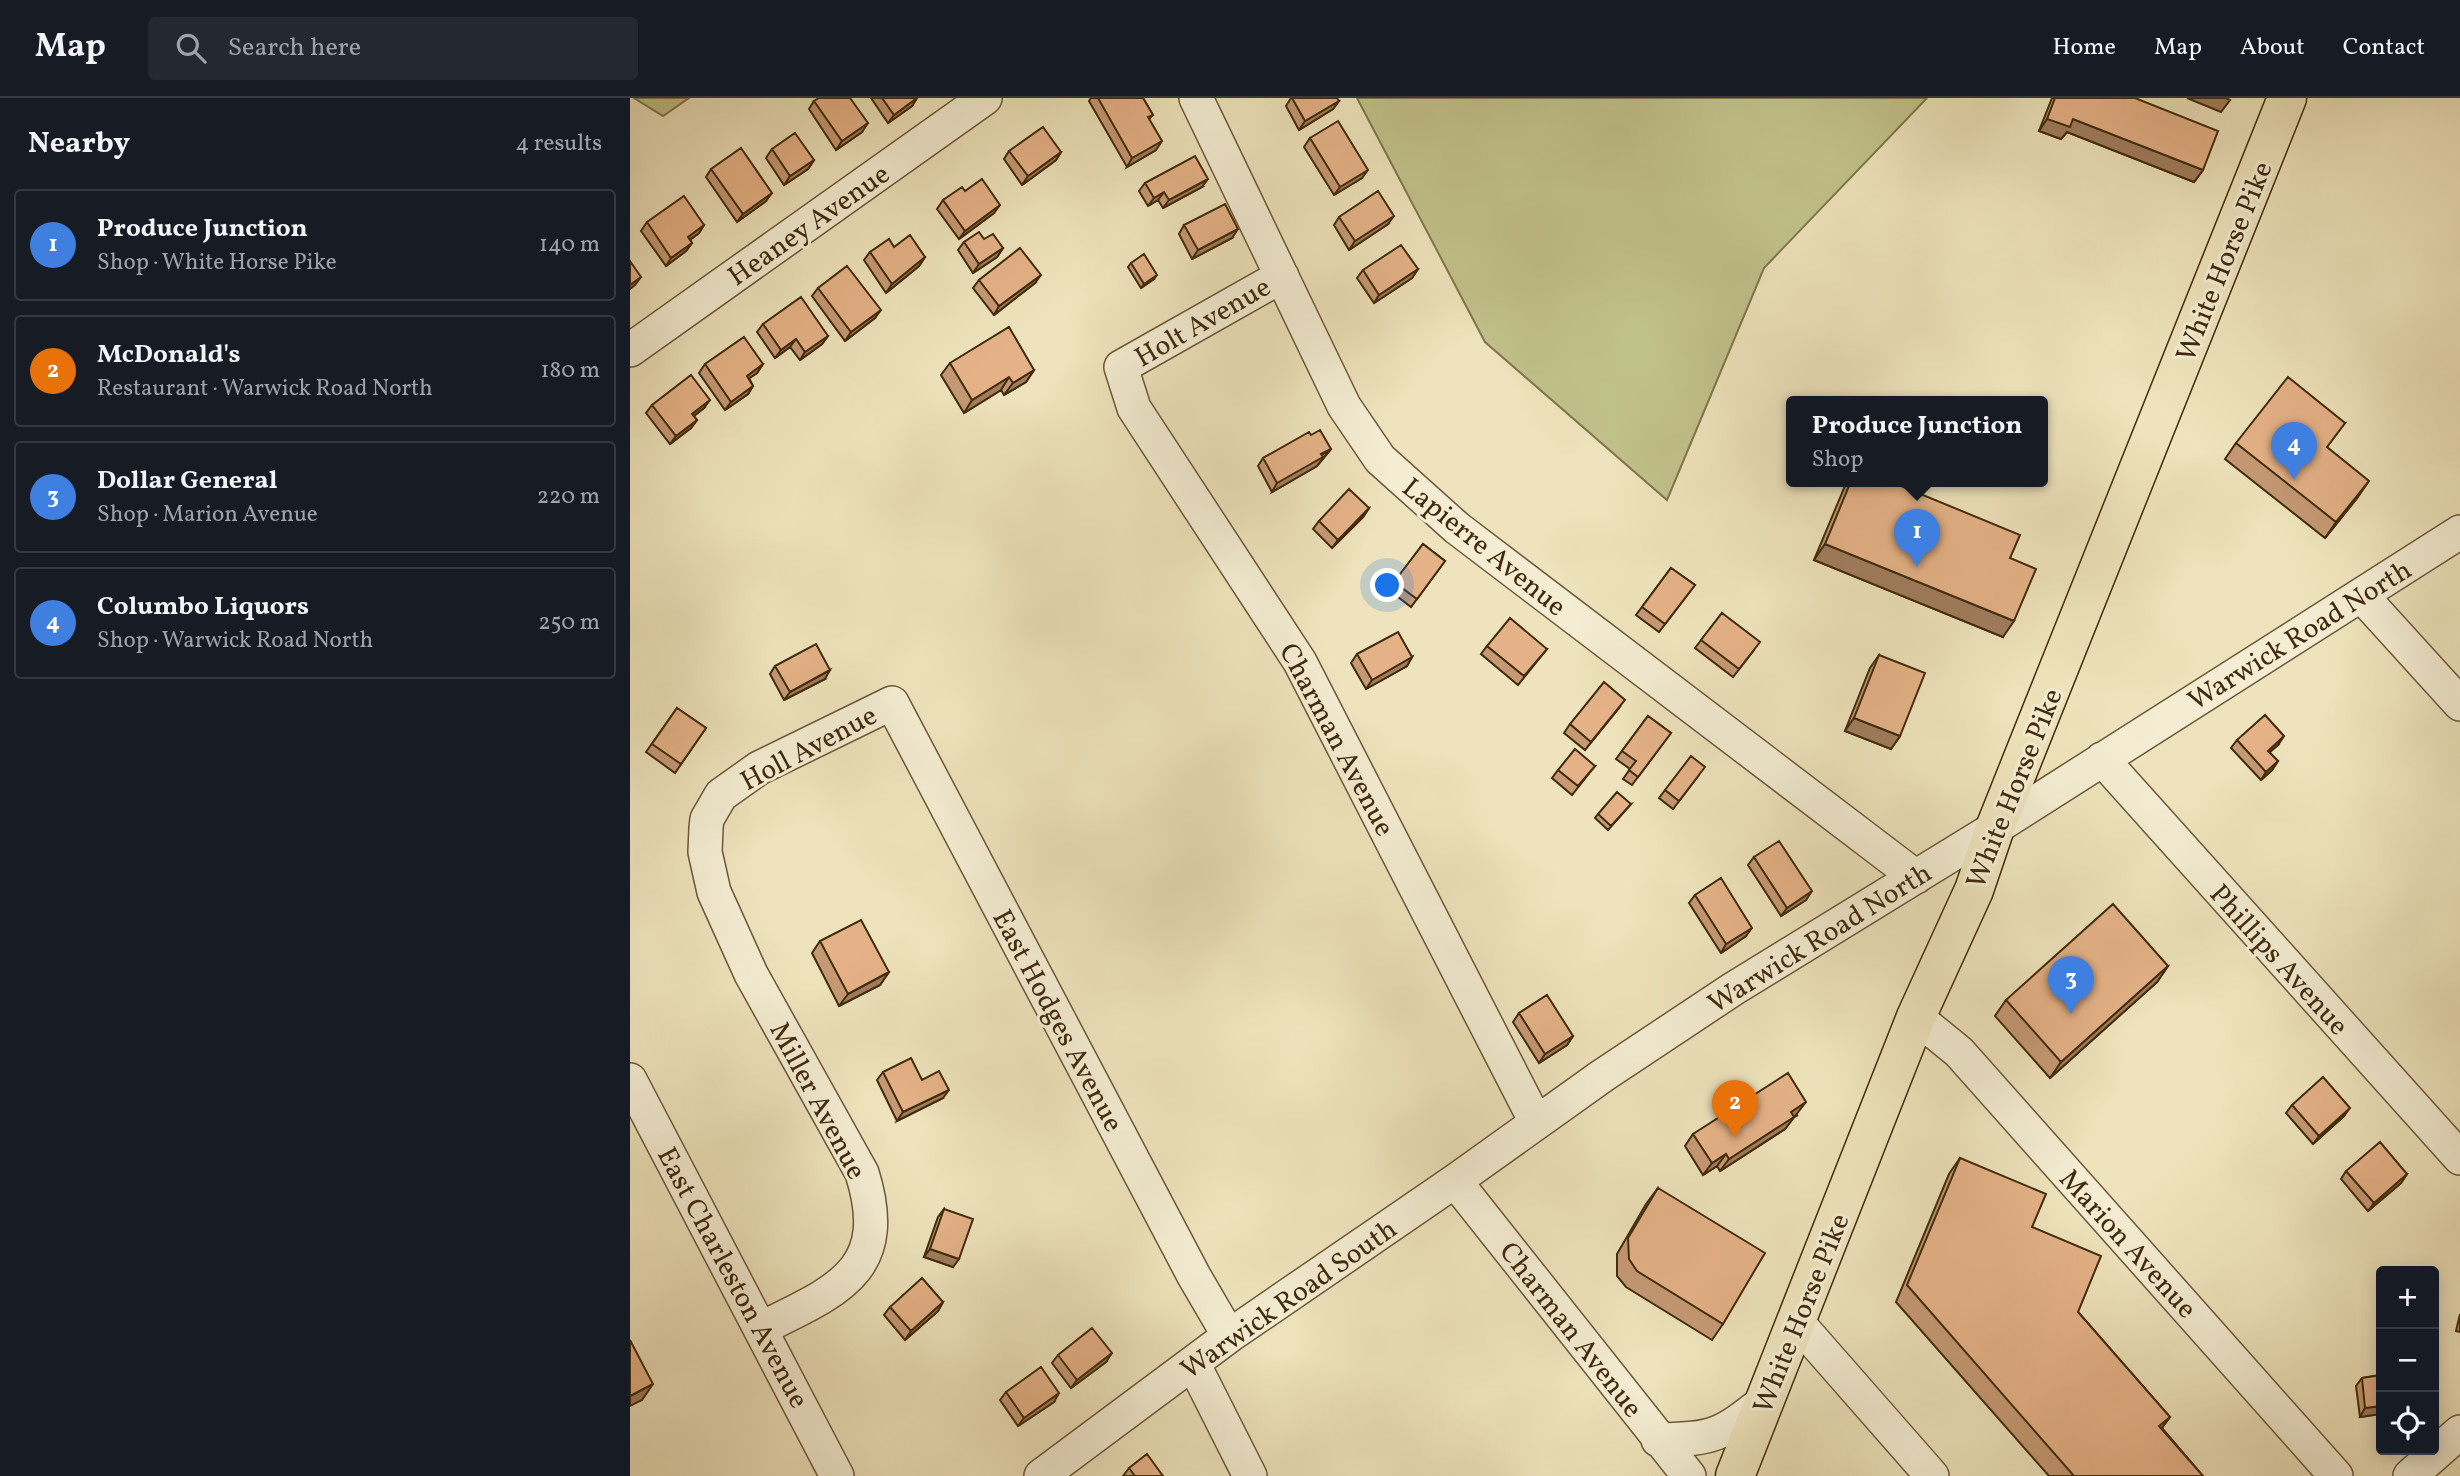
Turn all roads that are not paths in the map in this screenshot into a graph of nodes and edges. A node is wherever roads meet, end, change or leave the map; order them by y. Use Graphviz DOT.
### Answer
graph roads {
  1 [pos="985,98"];
  2 [pos="1196,98"];
  3 [pos="2287,98"];
  4 [pos="1282,276"];
  5 [pos="630,350"];
  6 [pos="1121,367"];
  7 [pos="2460,532"];
  8 [pos="2361,595"];
  9 [pos="892,703"];
  10 [pos="2460,704"];
  11 [pos="2102,759"];
  12 [pos="706,828"];
  13 [pos="1994,828"];
  14 [pos="1916,877"];
  15 [pos="1916,1017"];
  16 [pos="630,1080"];
  17 [pos="1536,1122"];
  18 [pos="2460,1158"];
  19 [pos="1455,1181"];
  20 [pos="1797,1322"];
  21 [pos="760,1329"];
  22 [pos="1229,1336"];
  23 [pos="1193,1363"];
  24 [pos="1766,1400"];
  25 [pos="2460,1432"];
  26 [pos="1658,1440"];
  27 [pos="837,1476"];
  28 [pos="1041,1476"];
  29 [pos="1250,1476"];
  30 [pos="1689,1476"];
  31 [pos="1735,1476"];
  32 [pos="1933,1476"];
  33 [pos="2336,1476"];
  34 [pos="2410,1476"];
  1 -- 5 [label="street, Heaney Avenue"];
  2 -- 4 [label="street, Lapierre Avenue"];
  3 -- 13 [label="highway, White Horse Pike"];
  4 -- 6 [label="street, Holt Avenue"];
  4 -- 14 [label="street, Lapierre Avenue"];
  6 -- 17 [label="street, Charman Avenue"];
  7 -- 8 [label="street, Warwick Road North"];
  8 -- 10 [label="street"];
  8 -- 11 [label="street, Warwick Road North"];
  9 -- 12 [label="street, Holl Avenue"];
  9 -- 22 [label="street, East Hodges Avenue"];
  11 -- 13 [label="street, Warwick Road North"];
  11 -- 18 [label="street, Phillips Avenue"];
  12 -- 21 [label="street, Miller Avenue"];
  13 -- 14 [label="street, Warwick Road North"];
  13 -- 15 [label="highway, White Horse Pike"];
  14 -- 17 [label="street, Warwick Road North"];
  15 -- 20 [label="highway, White Horse Pike"];
  15 -- 33 [label="street, Marion Avenue"];
  16 -- 21 [label="street, East Charleston Avenue"];
  17 -- 19 [label="street, Warwick Road South"];
  19 -- 22 [label="street, Warwick Road South"];
  19 -- 26 [label="street, Charman Avenue"];
  20 -- 24 [label="highway, White Horse Pike"];
  20 -- 32 [label="street"];
  21 -- 27 [label="street, East Charleston Avenue"];
  22 -- 23 [label="street, Warwick Road South"];
  23 -- 28 [label="street, Warwick Road South"];
  23 -- 29 [label="street"];
  24 -- 26 [label="street"];
  24 -- 31 [label="highway, White Horse Pike"];
  25 -- 34 [label="street"];
  26 -- 30 [label="street, Charman Avenue"];
}
